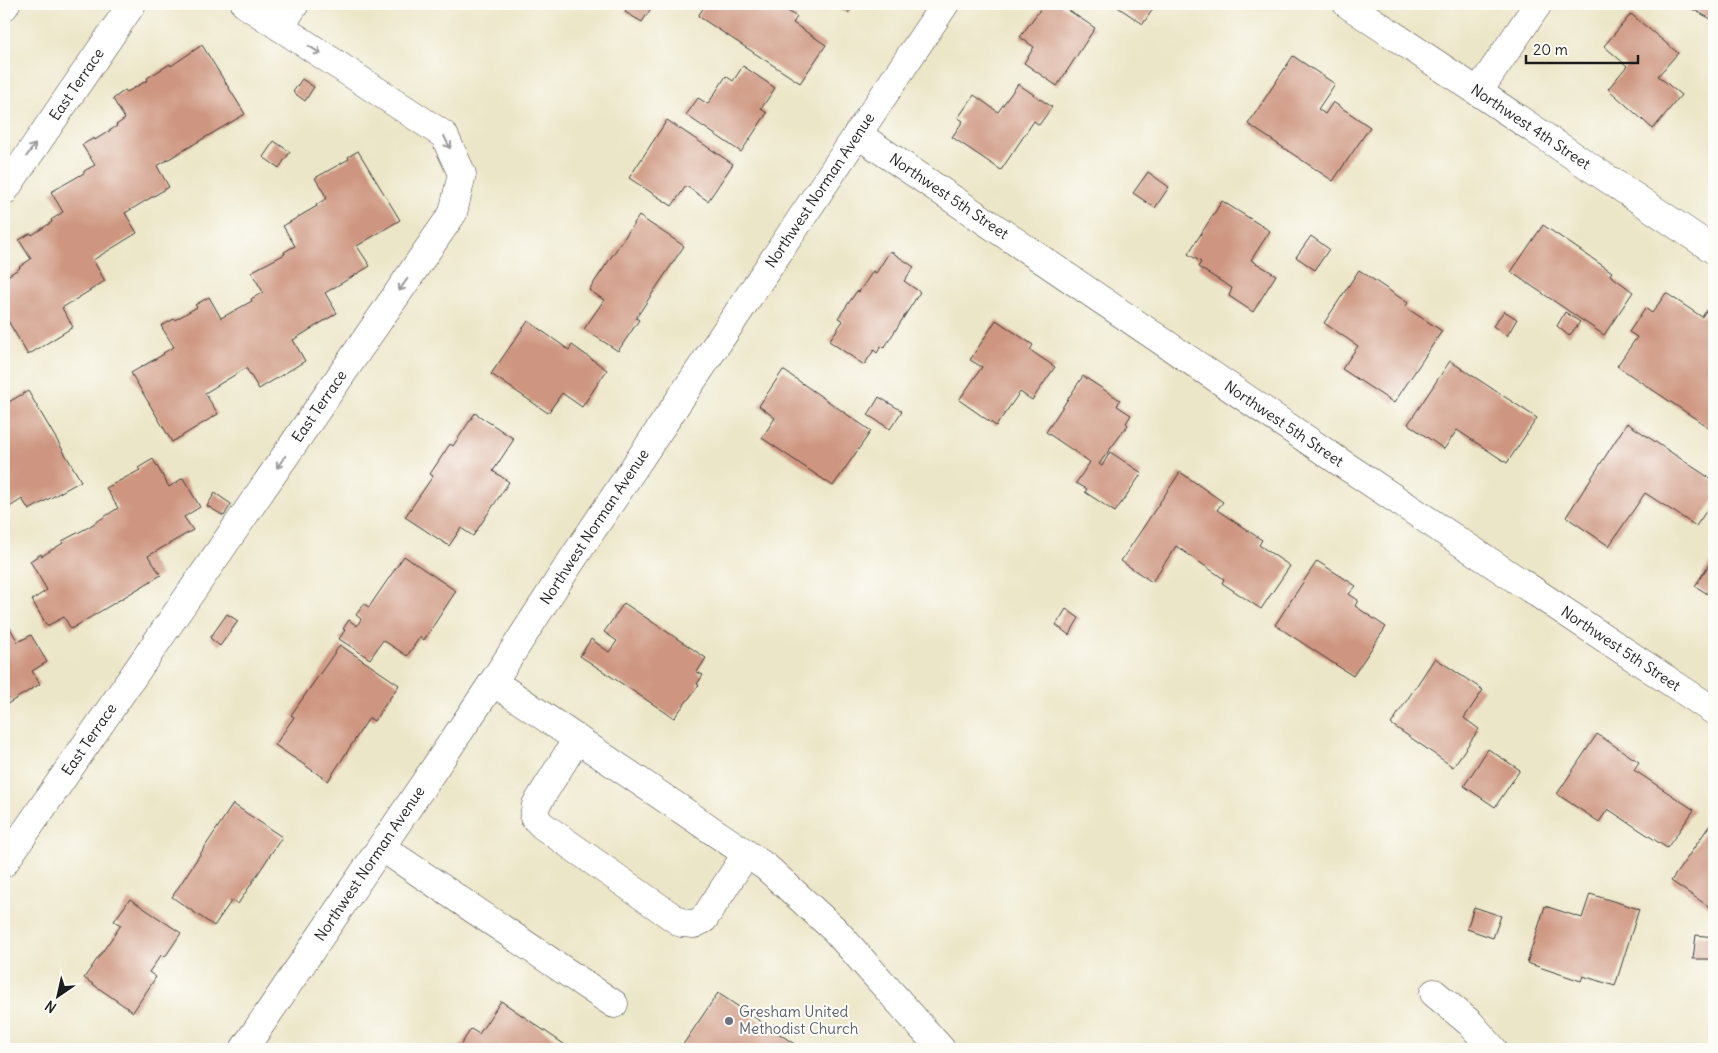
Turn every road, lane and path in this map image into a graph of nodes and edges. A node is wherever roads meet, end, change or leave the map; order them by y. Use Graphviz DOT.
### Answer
graph roads {
  1 [pos="6,4"];
  2 [pos="132,4"];
  3 [pos="245,4"];
  4 [pos="295,4"];
  5 [pos="945,4"];
  6 [pos="1347,4"];
  7 [pos="1538,4"];
  8 [pos="4,7"];
  9 [pos="280,27"];
  10 [pos="1478,92"];
  11 [pos="858,134"];
  12 [pos="4,191"];
  13 [pos="1714,250"];
  14 [pos="493,682"];
  15 [pos="1714,710"];
  16 [pos="577,738"];
  17 [pos="381,847"];
  18 [pos="746,854"];
  19 [pos="4,863"];
  20 [pos="1434,993"];
  21 [pos="614,1004"];
  22 [pos="244,1049"];
  23 [pos="941,1049"];
  24 [pos="1493,1049"];
  1 -- 8 [label="street"];
  12 -- 2 [label="street, East Terrace, one-way"];
  3 -- 9 [label="street, East Terrace"];
  4 -- 9 [label="street"];
  5 -- 11 [label="street, Northwest Norman Avenue"];
  6 -- 10 [label="street, Northwest 4th Street"];
  7 -- 10 [label="street"];
  9 -- 19 [label="street, East Terrace, one-way"];
  10 -- 13 [label="street, Northwest 4th Street"];
  11 -- 14 [label="street, Northwest Norman Avenue"];
  11 -- 15 [label="street, Northwest 5th Street"];
  14 -- 16 [label="street"];
  14 -- 17 [label="street, Northwest Norman Avenue"];
  16 -- 18 [label="street"];
  16 -- 18 [label="street"];
  17 -- 21 [label="street"];
  17 -- 22 [label="street, Northwest Norman Avenue"];
  18 -- 23 [label="street"];
  20 -- 24 [label="street"];
}
